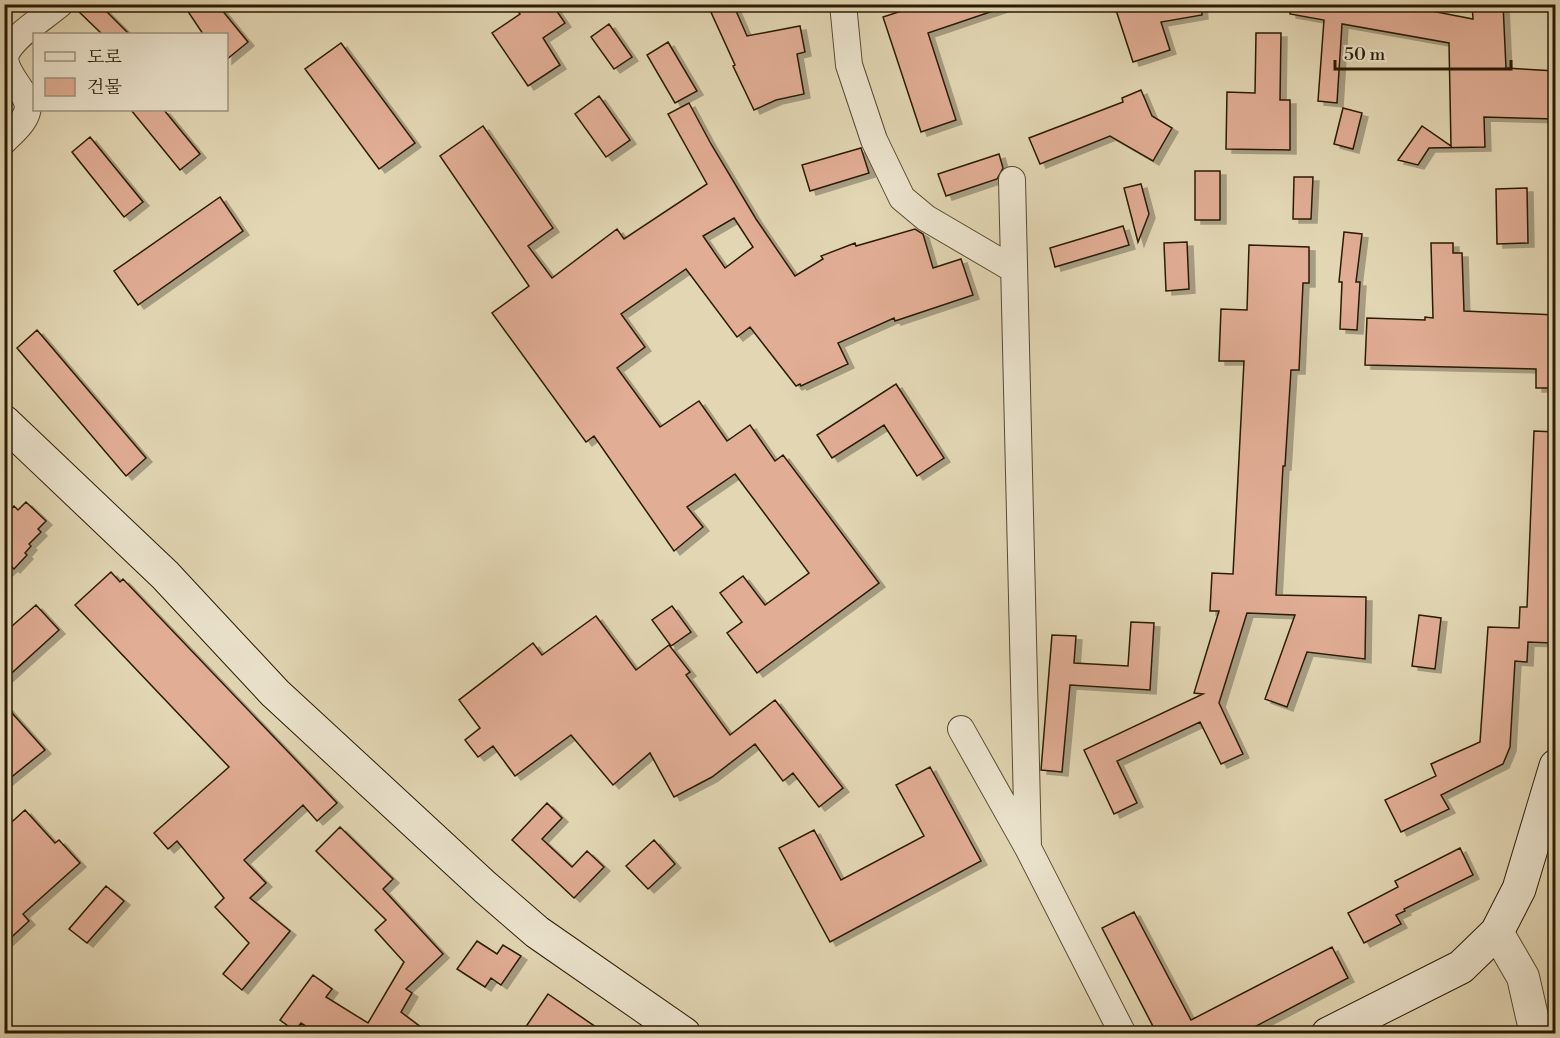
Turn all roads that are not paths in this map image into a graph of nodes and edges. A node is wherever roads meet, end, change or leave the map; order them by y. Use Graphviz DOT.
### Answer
graph roads {
  1 [pos="60,4"];
  2 [pos="843,4"];
  3 [pos="4,141"];
  4 [pos="1012,180"];
  5 [pos="1013,269"];
  6 [pos="4,422"];
  7 [pos="961,729"];
  8 [pos="1556,766"];
  9 [pos="1029,848"];
  10 [pos="1497,932"];
  11 [pos="684,1034"];
  12 [pos="1123,1034"];
  13 [pos="1328,1034"];
  14 [pos="1536,1034"];
  1 -- 3 [label="street"];
  2 -- 5 [label="street"];
  4 -- 5 [label="street"];
  5 -- 9 [label="street"];
  6 -- 11 [label="main road"];
  7 -- 9 [label="street"];
  8 -- 10 [label="main road"];
  9 -- 12 [label="street"];
  10 -- 13 [label="main road"];
  10 -- 14 [label="street"];
}
